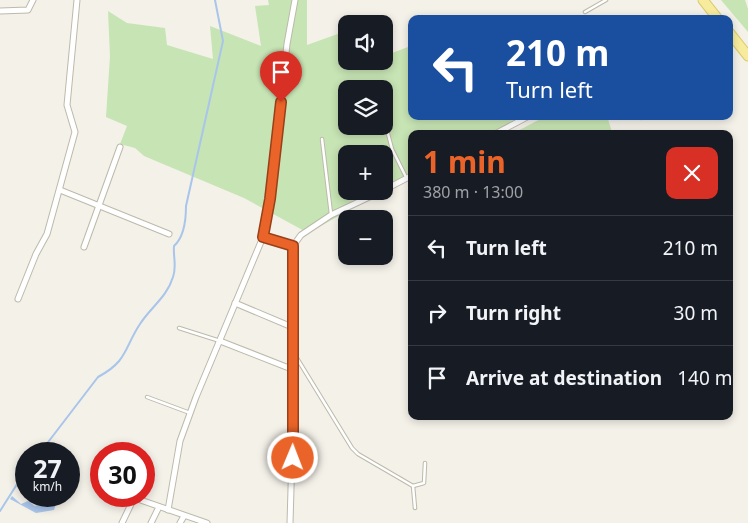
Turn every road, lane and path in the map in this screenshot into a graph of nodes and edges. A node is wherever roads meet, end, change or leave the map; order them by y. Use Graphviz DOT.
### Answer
graph roads {
  1 [pos="33,0"];
  2 [pos="77,0"];
  3 [pos="295,0"];
  4 [pos="604,0"];
  5 [pos="703,0"];
  6 [pos="0,11"];
  7 [pos="585,12"];
  8 [pos="713,15"];
  9 [pos="733,37"];
  10 [pos="748,56"];
  11 [pos="521,120"];
  12 [pos="503,130"];
  13 [pos="388,135"];
  14 [pos="322,139"];
  15 [pos="120,147"];
  16 [pos="408,175"];
  17 [pos="408,178"];
  18 [pos="393,186"];
  19 [pos="60,190"];
  20 [pos="364,200"];
  21 [pos="98,204"];
  22 [pos="332,215"];
  23 [pos="169,234"];
  24 [pos="263,237"];
  25 [pos="84,246"];
  26 [pos="293,246"];
  27 [pos="18,300"];
  28 [pos="235,303"];
  29 [pos="292,327"];
  30 [pos="179,328"];
  31 [pos="220,341"];
  32 [pos="294,353"];
  33 [pos="294,370"];
  34 [pos="147,397"];
  35 [pos="191,413"];
  36 [pos="425,463"];
  37 [pos="413,486"];
  38 [pos="155,506"];
  39 [pos="128,507"];
  40 [pos="159,507"];
  41 [pos="415,508"];
  42 [pos="168,510"];
  43 [pos="184,516"];
  44 [pos="122,523"];
  45 [pos="151,523"];
  46 [pos="180,523"];
  47 [pos="207,523"];
  48 [pos="290,523"];
  1 -- 6 [label="street"];
  2 -- 19 [label="street"];
  3 -- 24 [label="street"];
  4 -- 7 [label="lane"];
  5 -- 8 [label="main road"];
  9 -- 10 [label="main road"];
  11 -- 12 [label="street"];
  13 -- 16 [label="lane"];
  14 -- 22 [label="lane"];
  15 -- 21 [label="street"];
  17 -- 18 [label="street"];
  19 -- 21 [label="street"];
  19 -- 27 [label="street"];
  20 -- 22 [label="street"];
  21 -- 23 [label="street"];
  21 -- 25 [label="street"];
  22 -- 26 [label="street"];
  24 -- 26 [label="street"];
  24 -- 28 [label="street"];
  26 -- 29 [label="street"];
  28 -- 29 [label="street"];
  28 -- 31 [label="street"];
  29 -- 32 [label="street"];
  30 -- 31 [label="lane"];
  31 -- 33 [label="street"];
  31 -- 35 [label="street"];
  32 -- 33 [label="street"];
  32 -- 37 [label="lane"];
  33 -- 48 [label="street"];
  34 -- 35 [label="lane"];
  35 -- 42 [label="street"];
  36 -- 37 [label="lane"];
  37 -- 41 [label="lane"];
  38 -- 40 [label="street"];
  39 -- 44 [label="street"];
  40 -- 42 [label="street"];
  40 -- 45 [label="street"];
  42 -- 43 [label="street"];
  43 -- 46 [label="street"];
  43 -- 47 [label="street"];
}
